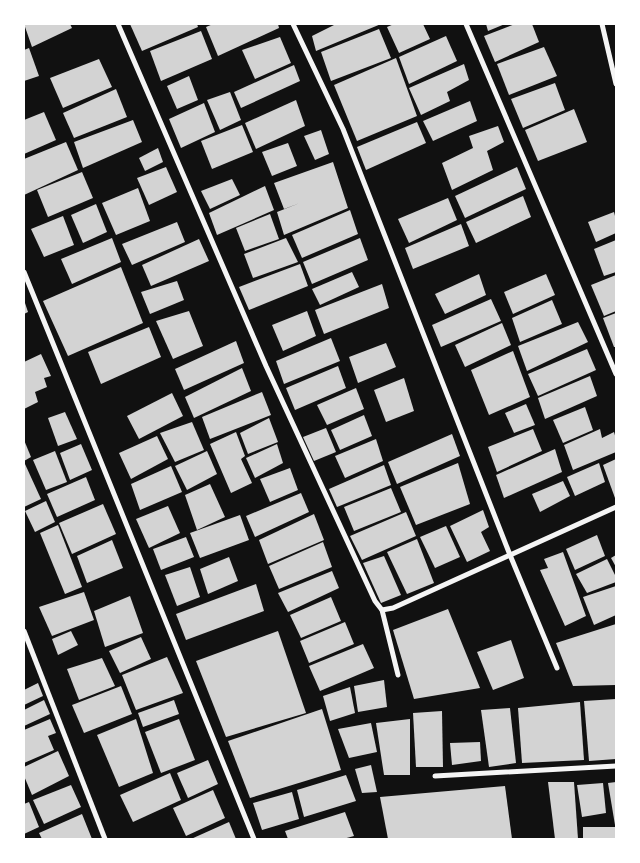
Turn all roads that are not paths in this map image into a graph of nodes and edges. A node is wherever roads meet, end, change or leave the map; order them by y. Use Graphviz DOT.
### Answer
graph roads {
  1 [pos="118,24"];
  2 [pos="293,24"];
  3 [pos="466,24"];
  4 [pos="602,24"];
  5 [pos="616,84"];
  6 [pos="24,272"];
  7 [pos="616,374"];
  8 [pos="616,507"];
  9 [pos="510,555"];
  10 [pos="382,610"];
  11 [pos="24,630"];
  12 [pos="557,668"];
  13 [pos="398,675"];
  14 [pos="616,766"];
  15 [pos="435,776"];
  16 [pos="105,839"];
  17 [pos="254,839"];
  1 -- 10 [label="street"];
  2 -- 9 [label="street"];
  3 -- 7 [label="street"];
  4 -- 5 [label="street"];
  6 -- 17 [label="street"];
  8 -- 9 [label="street"];
  9 -- 10 [label="street"];
  9 -- 12 [label="street"];
  10 -- 13 [label="street"];
  11 -- 16 [label="street"];
  14 -- 15 [label="street"];
}
